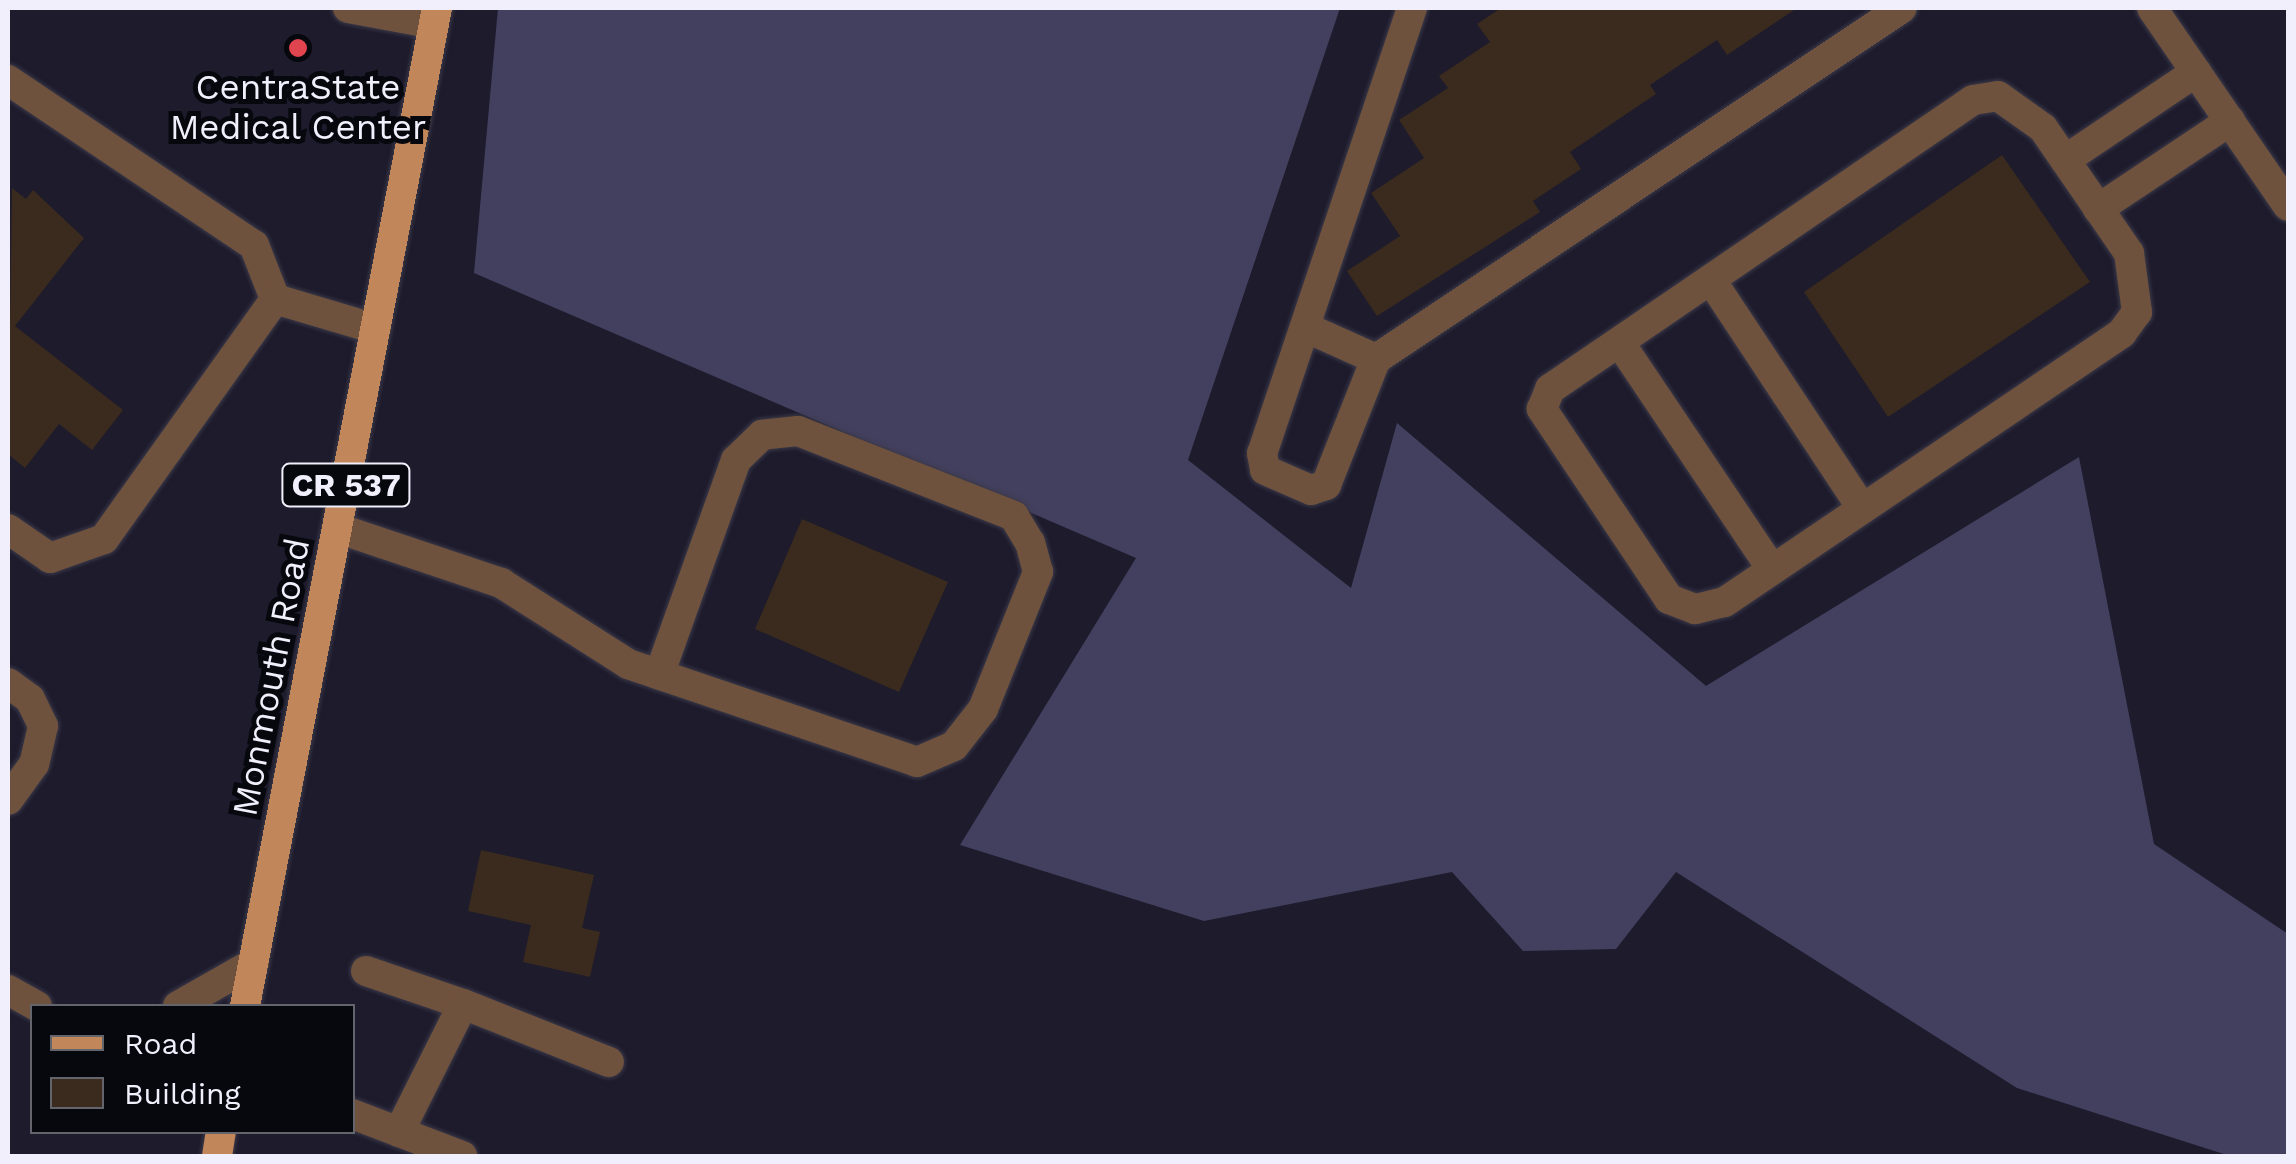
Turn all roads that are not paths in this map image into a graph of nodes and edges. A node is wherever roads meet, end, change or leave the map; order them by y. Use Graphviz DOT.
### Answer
graph roads {
  1 [pos="348,8"];
  2 [pos="1412,8"];
  3 [pos="1902,8"];
  4 [pos="2152,8"];
  5 [pos="436,16"];
  6 [pos="2196,72"];
  7 [pos="8,80"];
  8 [pos="2230,121"];
  9 [pos="2065,160"];
  10 [pos="2288,206"];
  11 [pos="2098,208"];
  12 [pos="1710,280"];
  13 [pos="275,298"];
  14 [pos="1307,328"];
  15 [pos="376,329"];
  16 [pos="1620,342"];
  17 [pos="1376,359"];
  18 [pos="1862,508"];
  19 [pos="337,528"];
  20 [pos="8,529"];
  21 [pos="1772,569"];
  22 [pos="659,674"];
  23 [pos="8,684"];
  24 [pos="8,800"];
  25 [pos="254,963"];
  26 [pos="366,971"];
  27 [pos="8,990"];
  28 [pos="33,1004"];
  29 [pos="182,1004"];
  30 [pos="246,1004"];
  31 [pos="463,1004"];
  32 [pos="609,1062"];
  33 [pos="355,1115"];
  34 [pos="398,1132"];
  35 [pos="462,1156"];
  1 -- 5 [label="street"];
  2 -- 14 [label="street"];
  3 -- 17 [label="street"];
  4 -- 6 [label="street"];
  5 -- 15 [label="main road, Monmouth Road / CR 537"];
  6 -- 8 [label="street"];
  6 -- 9 [label="street"];
  7 -- 13 [label="street"];
  8 -- 10 [label="street"];
  8 -- 11 [label="street"];
  9 -- 11 [label="street"];
  9 -- 12 [label="street"];
  11 -- 18 [label="street"];
  12 -- 16 [label="street"];
  12 -- 18 [label="street"];
  13 -- 15 [label="street"];
  13 -- 20 [label="street"];
  14 -- 17 [label="street"];
  14 -- 17 [label="street"];
  15 -- 19 [label="main road, Monmouth Road / CR 537"];
  16 -- 21 [label="street"];
  16 -- 21 [label="street"];
  18 -- 21 [label="street"];
  19 -- 22 [label="street"];
  19 -- 25 [label="main road, Monmouth Road / CR 537"];
  22 -- 22 [label="street"];
  23 -- 24 [label="street"];
  25 -- 29 [label="street"];
  25 -- 30 [label="main road, Monmouth Road / CR 537"];
  26 -- 31 [label="street"];
  27 -- 28 [label="street"];
  31 -- 32 [label="street"];
  31 -- 34 [label="street"];
  33 -- 34 [label="street"];
  34 -- 35 [label="street"];
}
